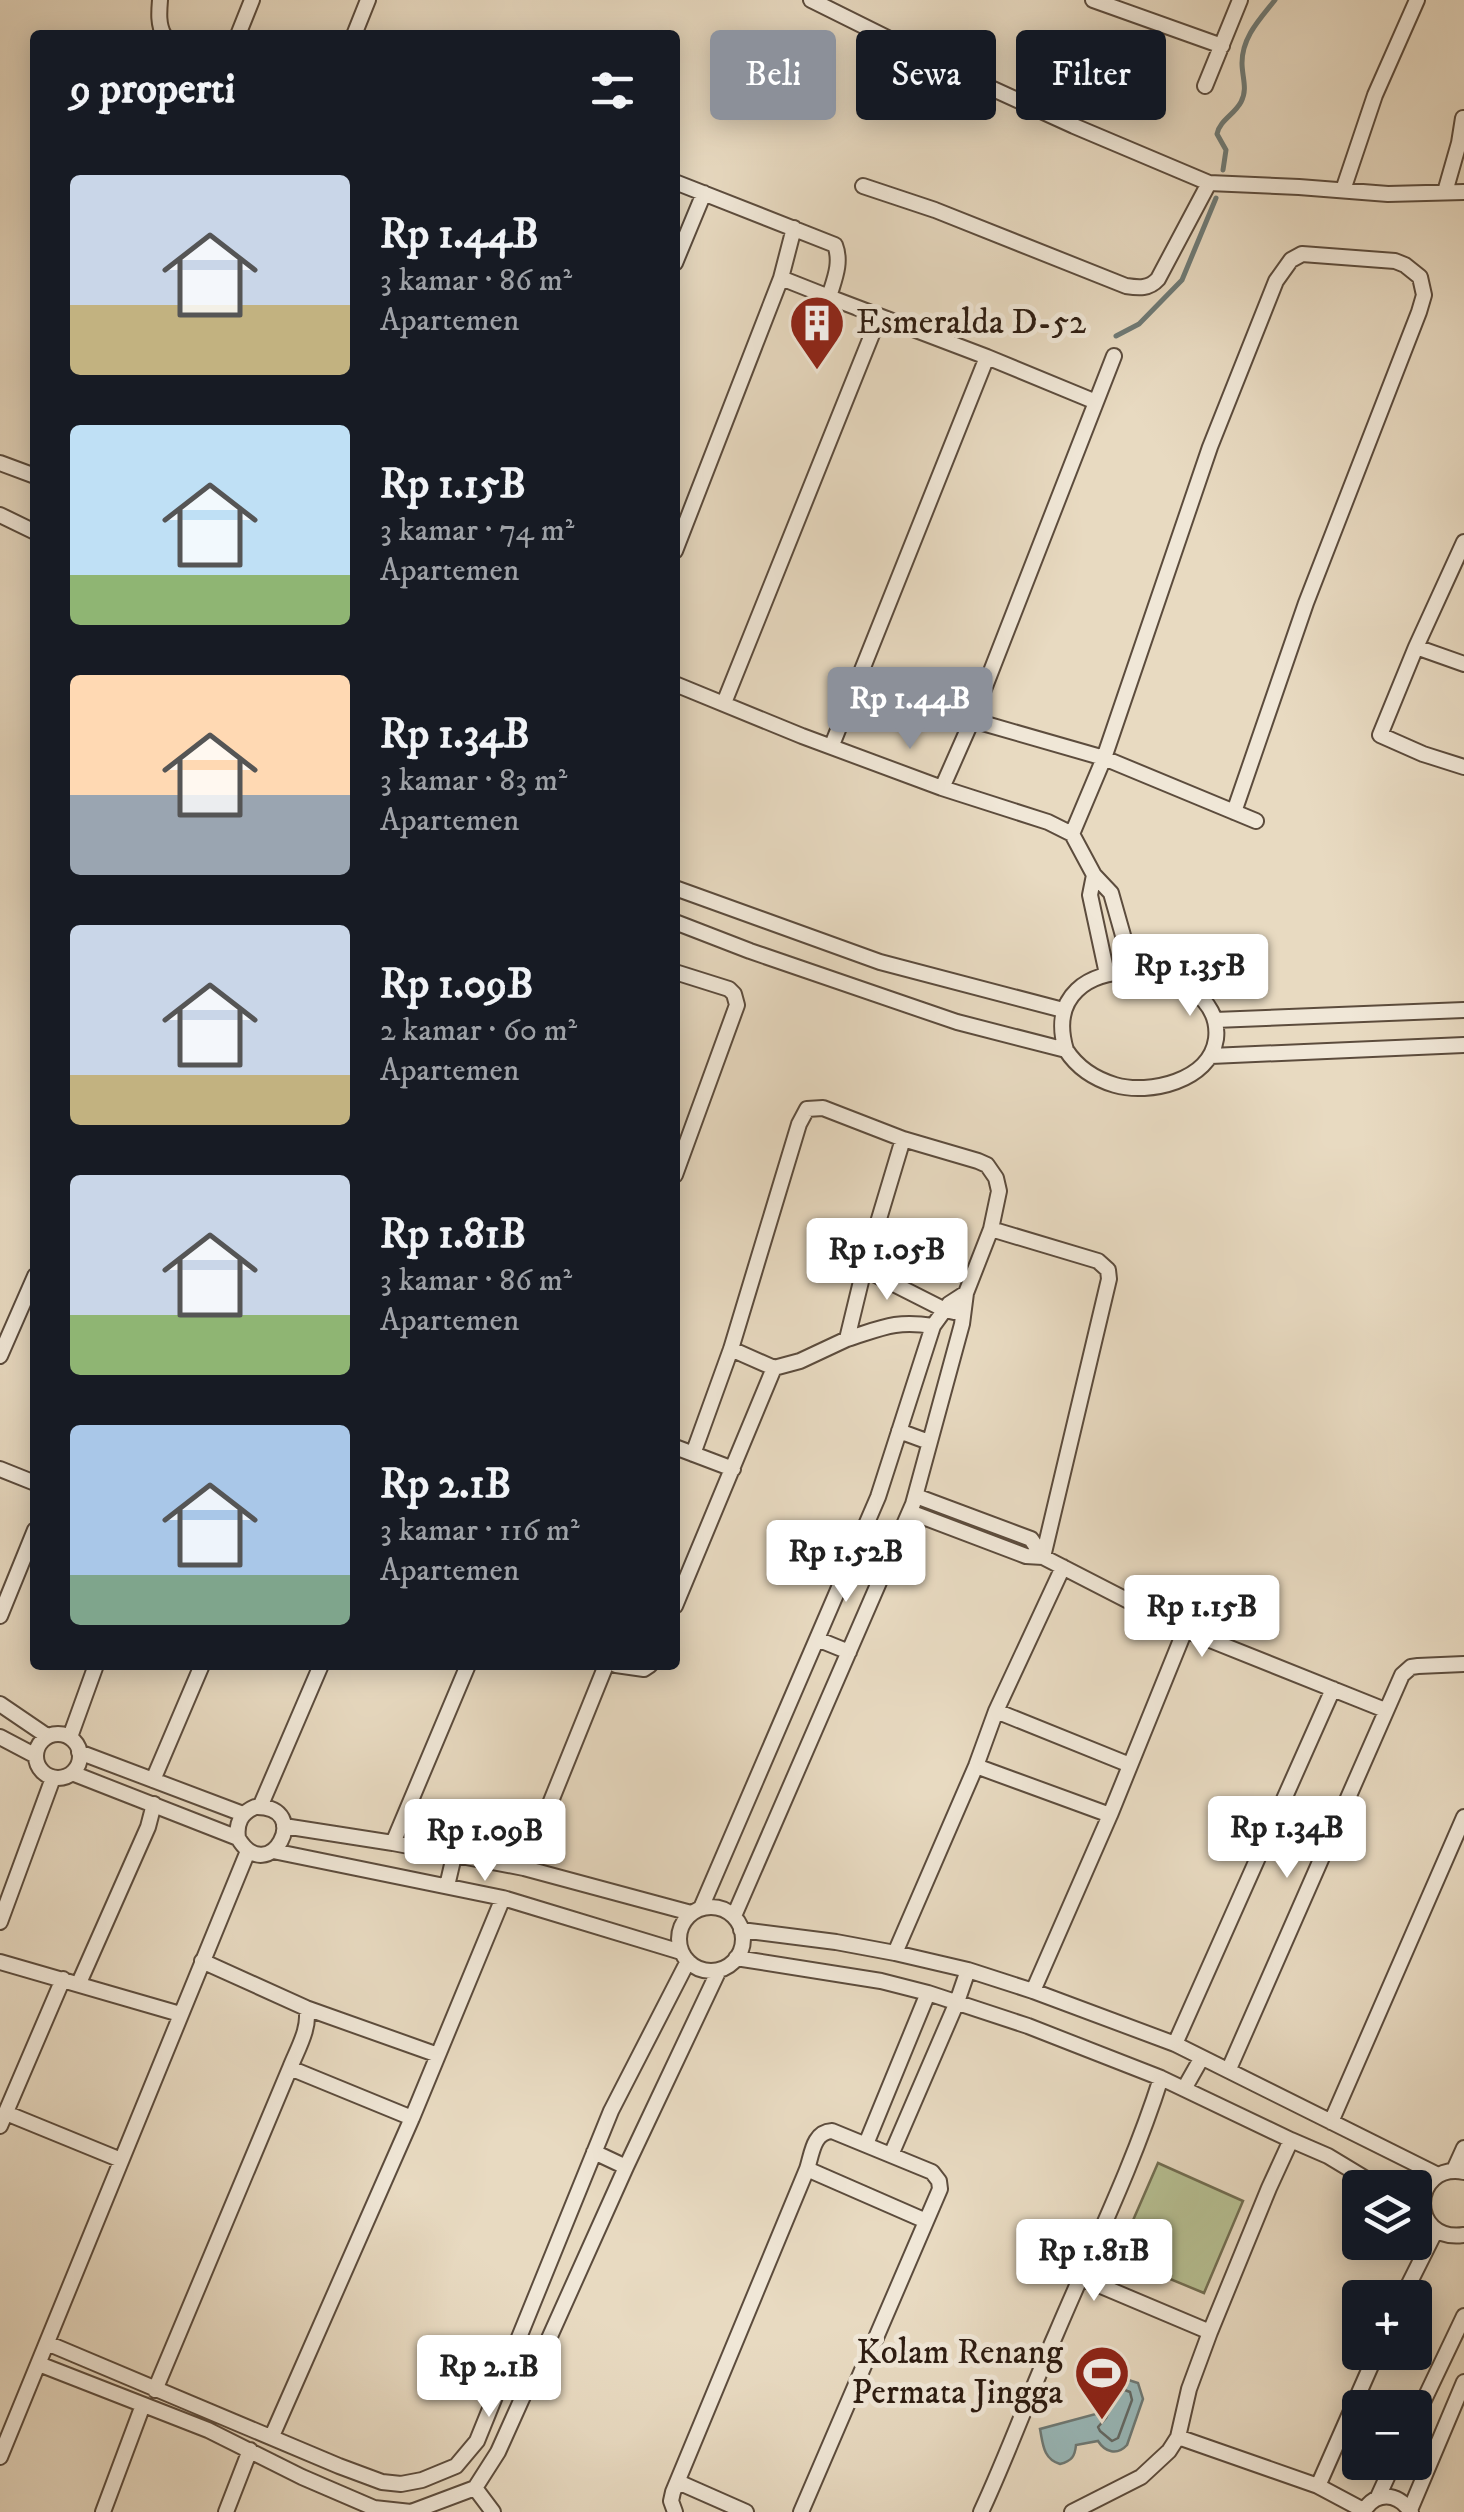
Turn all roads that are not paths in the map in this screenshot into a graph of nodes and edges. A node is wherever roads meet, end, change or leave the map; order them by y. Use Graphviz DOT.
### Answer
graph roads {
  1 [pos="160,0"];
  2 [pos="252,0"];
  3 [pos="368,0"];
  4 [pos="810,0"];
  5 [pos="1093,0"];
  6 [pos="1240,0"];
  7 [pos="1417,0"];
  8 [pos="161,30"];
  9 [pos="240,30"];
  10 [pos="356,30"];
  11 [pos="1222,46"];
  12 [pos="1205,86"];
  13 [pos="1463,118"];
  14 [pos="1209,183"];
  15 [pos="680,184"];
  16 [pos="862,186"];
  17 [pos="1343,190"];
  18 [pos="1456,192"];
  19 [pos="704,193"];
  20 [pos="794,228"];
  21 [pos="680,251"];
  22 [pos="781,278"];
  23 [pos="829,298"];
  24 [pos="879,317"];
  25 [pos="1114,356"];
  26 [pos="987,357"];
  27 [pos="1096,402"];
  28 [pos="0,462"];
  29 [pos="30,474"];
  30 [pos="0,516"];
  31 [pos="30,530"];
  32 [pos="680,537"];
  33 [pos="1464,542"];
  34 [pos="1416,647"];
  35 [pos="1464,664"];
  36 [pos="680,686"];
  37 [pos="724,704"];
  38 [pos="972,720"];
  39 [pos="832,745"];
  40 [pos="1104,758"];
  41 [pos="1464,767"];
  42 [pos="942,788"];
  43 [pos="1234,812"];
  44 [pos="1256,821"];
  45 [pos="1072,834"];
  46 [pos="1094,875"];
  47 [pos="680,890"];
  48 [pos="680,924"];
  49 [pos="1126,973"];
  50 [pos="680,974"];
  51 [pos="1107,974"];
  52 [pos="1063,1010"];
  53 [pos="1464,1010"];
  54 [pos="1215,1020"];
  55 [pos="1464,1045"];
  56 [pos="1066,1050"];
  57 [pos="1210,1056"];
  58 [pos="903,1139"];
  59 [pos="680,1161"];
  60 [pos="991,1229"];
  61 [pos="864,1269"];
  62 [pos="30,1287"];
  63 [pos="966,1293"];
  64 [pos="944,1310"];
  65 [pos="964,1314"];
  66 [pos="933,1326"];
  67 [pos="847,1339"];
  68 [pos="731,1349"];
  69 [pos="0,1356"];
  70 [pos="774,1368"];
  71 [pos="899,1431"];
  72 [pos="929,1442"];
  73 [pos="680,1449"];
  74 [pos="694,1454"];
  75 [pos="733,1468"];
  76 [pos="0,1469"];
  77 [pos="30,1481"];
  78 [pos="916,1496"];
  79 [pos="910,1512"];
  80 [pos="30,1542"];
  81 [pos="1043,1557"];
  82 [pos="1062,1567"];
  83 [pos="680,1594"];
  84 [pos="0,1616"];
  85 [pos="1185,1630"];
  86 [pos="817,1639"];
  87 [pos="849,1652"];
  88 [pos="1464,1664"];
  89 [pos="94,1670"];
  90 [pos="200,1670"];
  91 [pos="319,1670"];
  92 [pos="466,1670"];
  93 [pos="604,1670"];
  94 [pos="1333,1689"];
  95 [pos="0,1704"];
  96 [pos="1385,1710"];
  97 [pos="996,1711"];
  98 [pos="48,1736"];
  99 [pos="0,1737"];
  100 [pos="70,1738"];
  101 [pos="80,1752"];
  102 [pos="36,1756"];
  103 [pos="1130,1765"];
  104 [pos="976,1766"];
  105 [pos="72,1773"];
  106 [pos="53,1778"];
  107 [pos="154,1780"];
  108 [pos="154,1804"];
  109 [pos="260,1806"];
  110 [pos="243,1814"];
  111 [pos="1110,1815"];
  112 [pos="1464,1817"];
  113 [pos="284,1826"];
  114 [pos="238,1838"];
  115 [pos="393,1843"];
  116 [pos="248,1851"];
  117 [pos="273,1851"];
  118 [pos="454,1856"];
  119 [pos="524,1868"];
  120 [pos="447,1886"];
  121 [pos="503,1898"];
  122 [pos="696,1910"];
  123 [pos="0,1922"];
  124 [pos="737,1923"];
  125 [pos="894,1953"];
  126 [pos="684,1956"];
  127 [pos="736,1958"];
  128 [pos="202,1961"];
  129 [pos="0,1962"];
  130 [pos="719,1970"];
  131 [pos="968,1970"];
  132 [pos="63,1978"];
  133 [pos="79,1983"];
  134 [pos="1033,1992"];
  135 [pos="928,1993"];
  136 [pos="958,2002"];
  137 [pos="306,2008"];
  138 [pos="180,2014"];
  139 [pos="1175,2044"];
  140 [pos="438,2055"];
  141 [pos="1200,2059"];
  142 [pos="290,2068"];
  143 [pos="1229,2070"];
  144 [pos="1161,2078"];
  145 [pos="1184,2089"];
  146 [pos="412,2118"];
  147 [pos="3,2120"];
  148 [pos="1332,2122"];
  149 [pos="1291,2140"];
  150 [pos="866,2144"];
  151 [pos="1464,2148"];
  152 [pos="594,2152"];
  153 [pos="891,2155"];
  154 [pos="122,2160"];
  155 [pos="626,2167"];
  156 [pos="807,2169"];
  157 [pos="1351,2170"];
  158 [pos="1459,2171"];
  159 [pos="1438,2175"];
  160 [pos="1432,2181"];
  161 [pos="926,2221"];
  162 [pos="1432,2226"];
  163 [pos="1436,2230"];
  164 [pos="1464,2235"];
  165 [pos="1082,2278"];
  166 [pos="1410,2280"];
  167 [pos="1464,2316"];
  168 [pos="1210,2332"];
  169 [pos="47,2343"];
  170 [pos="39,2364"];
  171 [pos="1369,2370"];
  172 [pos="1464,2382"];
  173 [pos="155,2390"];
  174 [pos="1429,2390"];
  175 [pos="143,2405"];
  176 [pos="216,2415"];
  177 [pos="208,2430"];
  178 [pos="272,2436"];
  179 [pos="1178,2437"];
  180 [pos="477,2440"];
  181 [pos="250,2450"];
  182 [pos="498,2452"];
  183 [pos="0,2458"];
  184 [pos="1386,2480"];
  185 [pos="382,2482"];
  186 [pos="678,2482"];
  187 [pos="1318,2486"];
  188 [pos="475,2488"];
  189 [pos="1378,2497"];
  190 [pos="373,2510"];
  191 [pos="1363,2511"];
  192 [pos="1410,2511"];
  193 [pos="103,2512"];
  194 [pos="226,2512"];
  195 [pos="411,2512"];
  196 [pos="493,2512"];
  197 [pos="675,2512"];
  198 [pos="746,2512"];
  199 [pos="802,2512"];
  200 [pos="982,2512"];
  201 [pos="1072,2512"];
  1 -- 8 [label="street"];
  2 -- 9 [label="street"];
  3 -- 10 [label="street"];
  4 -- 14 [label="street"];
  5 -- 11 [label="street"];
  6 -- 11 [label="street"];
  7 -- 17 [label="street"];
  11 -- 12 [label="street"];
  13 -- 18 [label="street"];
  14 -- 16 [label="street"];
  14 -- 17 [label="street"];
  15 -- 19 [label="street"];
  17 -- 18 [label="street"];
  19 -- 20 [label="street"];
  19 -- 21 [label="street"];
  20 -- 22 [label="street"];
  20 -- 23 [label="street"];
  22 -- 23 [label="street"];
  22 -- 32 [label="street"];
  23 -- 24 [label="street"];
  24 -- 26 [label="street"];
  24 -- 37 [label="street"];
  25 -- 27 [label="street"];
  26 -- 27 [label="street"];
  26 -- 39 [label="street"];
  27 -- 38 [label="street"];
  28 -- 29 [label="street"];
  30 -- 31 [label="street"];
  33 -- 34 [label="street"];
  34 -- 35 [label="street"];
  34 -- 41 [label="street"];
  36 -- 37 [label="street"];
  37 -- 39 [label="street"];
  38 -- 40 [label="street"];
  38 -- 42 [label="street"];
  39 -- 42 [label="street"];
  40 -- 43 [label="street"];
  40 -- 43 [label="street"];
  40 -- 45 [label="street"];
  42 -- 45 [label="street"];
  43 -- 44 [label="street"];
  45 -- 46 [label="street"];
  46 -- 49 [label="street"];
  46 -- 51 [label="street"];
  47 -- 52 [label="street"];
  48 -- 56 [label="street"];
  49 -- 51 [label="street"];
  49 -- 54 [label="street"];
  50 -- 59 [label="street"];
  51 -- 52 [label="street"];
  52 -- 56 [label="street"];
  53 -- 54 [label="street"];
  54 -- 57 [label="street"];
  55 -- 57 [label="street"];
  56 -- 57 [label="street"];
  58 -- 60 [label="street"];
  58 -- 61 [label="street"];
  58 -- 68 [label="street"];
  60 -- 63 [label="street"];
  60 -- 81 [label="street"];
  61 -- 64 [label="street"];
  61 -- 67 [label="street"];
  62 -- 69 [label="street"];
  63 -- 64 [label="street"];
  63 -- 65 [label="street"];
  64 -- 65 [label="street"];
  64 -- 66 [label="street"];
  65 -- 72 [label="street"];
  66 -- 67 [label="street"];
  66 -- 71 [label="street"];
  67 -- 70 [label="street"];
  68 -- 70 [label="street"];
  68 -- 74 [label="street"];
  70 -- 75 [label="street"];
  71 -- 72 [label="street"];
  71 -- 86 [label="street"];
  72 -- 78 [label="street"];
  73 -- 74 [label="street"];
  74 -- 75 [label="street"];
  75 -- 83 [label="street"];
  76 -- 77 [label="street"];
  78 -- 79 [label="street"];
  78 -- 81 [label="street"];
  79 -- 81 [label="street"];
  79 -- 87 [label="street"];
  80 -- 84 [label="street"];
  81 -- 82 [label="street"];
  82 -- 85 [label="street"];
  82 -- 97 [label="street"];
  85 -- 94 [label="street"];
  85 -- 103 [label="street"];
  86 -- 87 [label="street"];
  86 -- 122 [label="street"];
  87 -- 124 [label="street"];
  88 -- 96 [label="street"];
  89 -- 100 [label="street"];
  90 -- 107 [label="street"];
  91 -- 109 [label="street"];
  92 -- 115 [label="street"];
  93 -- 119 [label="street"];
  94 -- 96 [label="street"];
  94 -- 139 [label="street"];
  95 -- 98 [label="street"];
  96 -- 143 [label="street"];
  97 -- 103 [label="street"];
  97 -- 104 [label="street"];
  98 -- 100 [label="street"];
  98 -- 102 [label="street"];
  99 -- 102 [label="street"];
  100 -- 101 [label="street"];
  101 -- 105 [label="street"];
  101 -- 107 [label="street"];
  102 -- 106 [label="street"];
  103 -- 111 [label="street"];
  104 -- 111 [label="street"];
  104 -- 125 [label="street"];
  105 -- 106 [label="street"];
  105 -- 108 [label="street"];
  106 -- 123 [label="street"];
  107 -- 110 [label="street"];
  108 -- 114 [label="street"];
  108 -- 133 [label="street"];
  109 -- 110 [label="street"];
  109 -- 113 [label="street"];
  110 -- 114 [label="street"];
  111 -- 134 [label="street"];
  112 -- 148 [label="street"];
  113 -- 115 [label="street"];
  113 -- 117 [label="street"];
  114 -- 116 [label="street"];
  115 -- 118 [label="street"];
  116 -- 117 [label="street"];
  116 -- 128 [label="street"];
  117 -- 120 [label="street"];
  118 -- 119 [label="street"];
  118 -- 120 [label="street"];
  119 -- 122 [label="street"];
  120 -- 121 [label="street"];
  121 -- 126 [label="street"];
  121 -- 140 [label="street"];
  122 -- 124 [label="street"];
  122 -- 126 [label="street"];
  124 -- 125 [label="street"];
  124 -- 127 [label="street"];
  125 -- 131 [label="street"];
  126 -- 130 [label="street"];
  126 -- 152 [label="street"];
  127 -- 130 [label="street"];
  127 -- 135 [label="street"];
  128 -- 137 [label="street"];
  128 -- 138 [label="street"];
  129 -- 132 [label="street"];
  130 -- 155 [label="street"];
  131 -- 134 [label="street"];
  131 -- 136 [label="street"];
  132 -- 133 [label="street"];
  132 -- 147 [label="street"];
  133 -- 138 [label="street"];
  134 -- 139 [label="street"];
  135 -- 136 [label="street"];
  135 -- 150 [label="street"];
  136 -- 144 [label="street"];
  136 -- 153 [label="street"];
  137 -- 140 [label="street"];
  137 -- 142 [label="street"];
  138 -- 154 [label="street"];
  139 -- 141 [label="street"];
  140 -- 146 [label="street"];
  141 -- 143 [label="street"];
  141 -- 145 [label="street"];
  142 -- 146 [label="street"];
  142 -- 173 [label="street"];
  143 -- 148 [label="street"];
  144 -- 145 [label="street"];
  144 -- 165 [label="street"];
  145 -- 149 [label="street"];
  146 -- 178 [label="street"];
  147 -- 154 [label="street"];
  148 -- 159 [label="street"];
  149 -- 157 [label="street"];
  149 -- 168 [label="street"];
  150 -- 153 [label="street"];
  150 -- 156 [label="street"];
  151 -- 158 [label="street"];
  152 -- 155 [label="street"];
  152 -- 180 [label="street"];
  153 -- 161 [label="street"];
  154 -- 169 [label="street"];
  155 -- 182 [label="street"];
  156 -- 161 [label="street"];
  156 -- 186 [label="street"];
  158 -- 159 [label="street"];
  159 -- 160 [label="street"];
  161 -- 199 [label="street"];
  162 -- 163 [label="street"];
  163 -- 164 [label="street"];
  163 -- 166 [label="street"];
  165 -- 168 [label="street"];
  165 -- 200 [label="street"];
  167 -- 174 [label="street"];
  168 -- 179 [label="street"];
  169 -- 170 [label="street"];
  169 -- 173 [label="street"];
  170 -- 175 [label="street"];
  170 -- 183 [label="street"];
  171 -- 187 [label="street"];
  172 -- 192 [label="street"];
  173 -- 176 [label="street"];
  175 -- 177 [label="street"];
  175 -- 193 [label="street"];
  176 -- 177 [label="street"];
  176 -- 178 [label="street"];
  177 -- 181 [label="street"];
  178 -- 185 [label="street"];
  179 -- 187 [label="street"];
  179 -- 201 [label="street"];
  180 -- 182 [label="street"];
  180 -- 185 [label="street"];
  181 -- 190 [label="street"];
  181 -- 194 [label="street"];
  182 -- 188 [label="street"];
  184 -- 189 [label="street"];
  185 -- 190 [label="street"];
  186 -- 197 [label="street"];
  186 -- 198 [label="street"];
  187 -- 191 [label="street"];
  188 -- 195 [label="street"];
  188 -- 196 [label="street"];
  189 -- 191 [label="street"];
  189 -- 192 [label="street"];
  190 -- 195 [label="street"];
}
